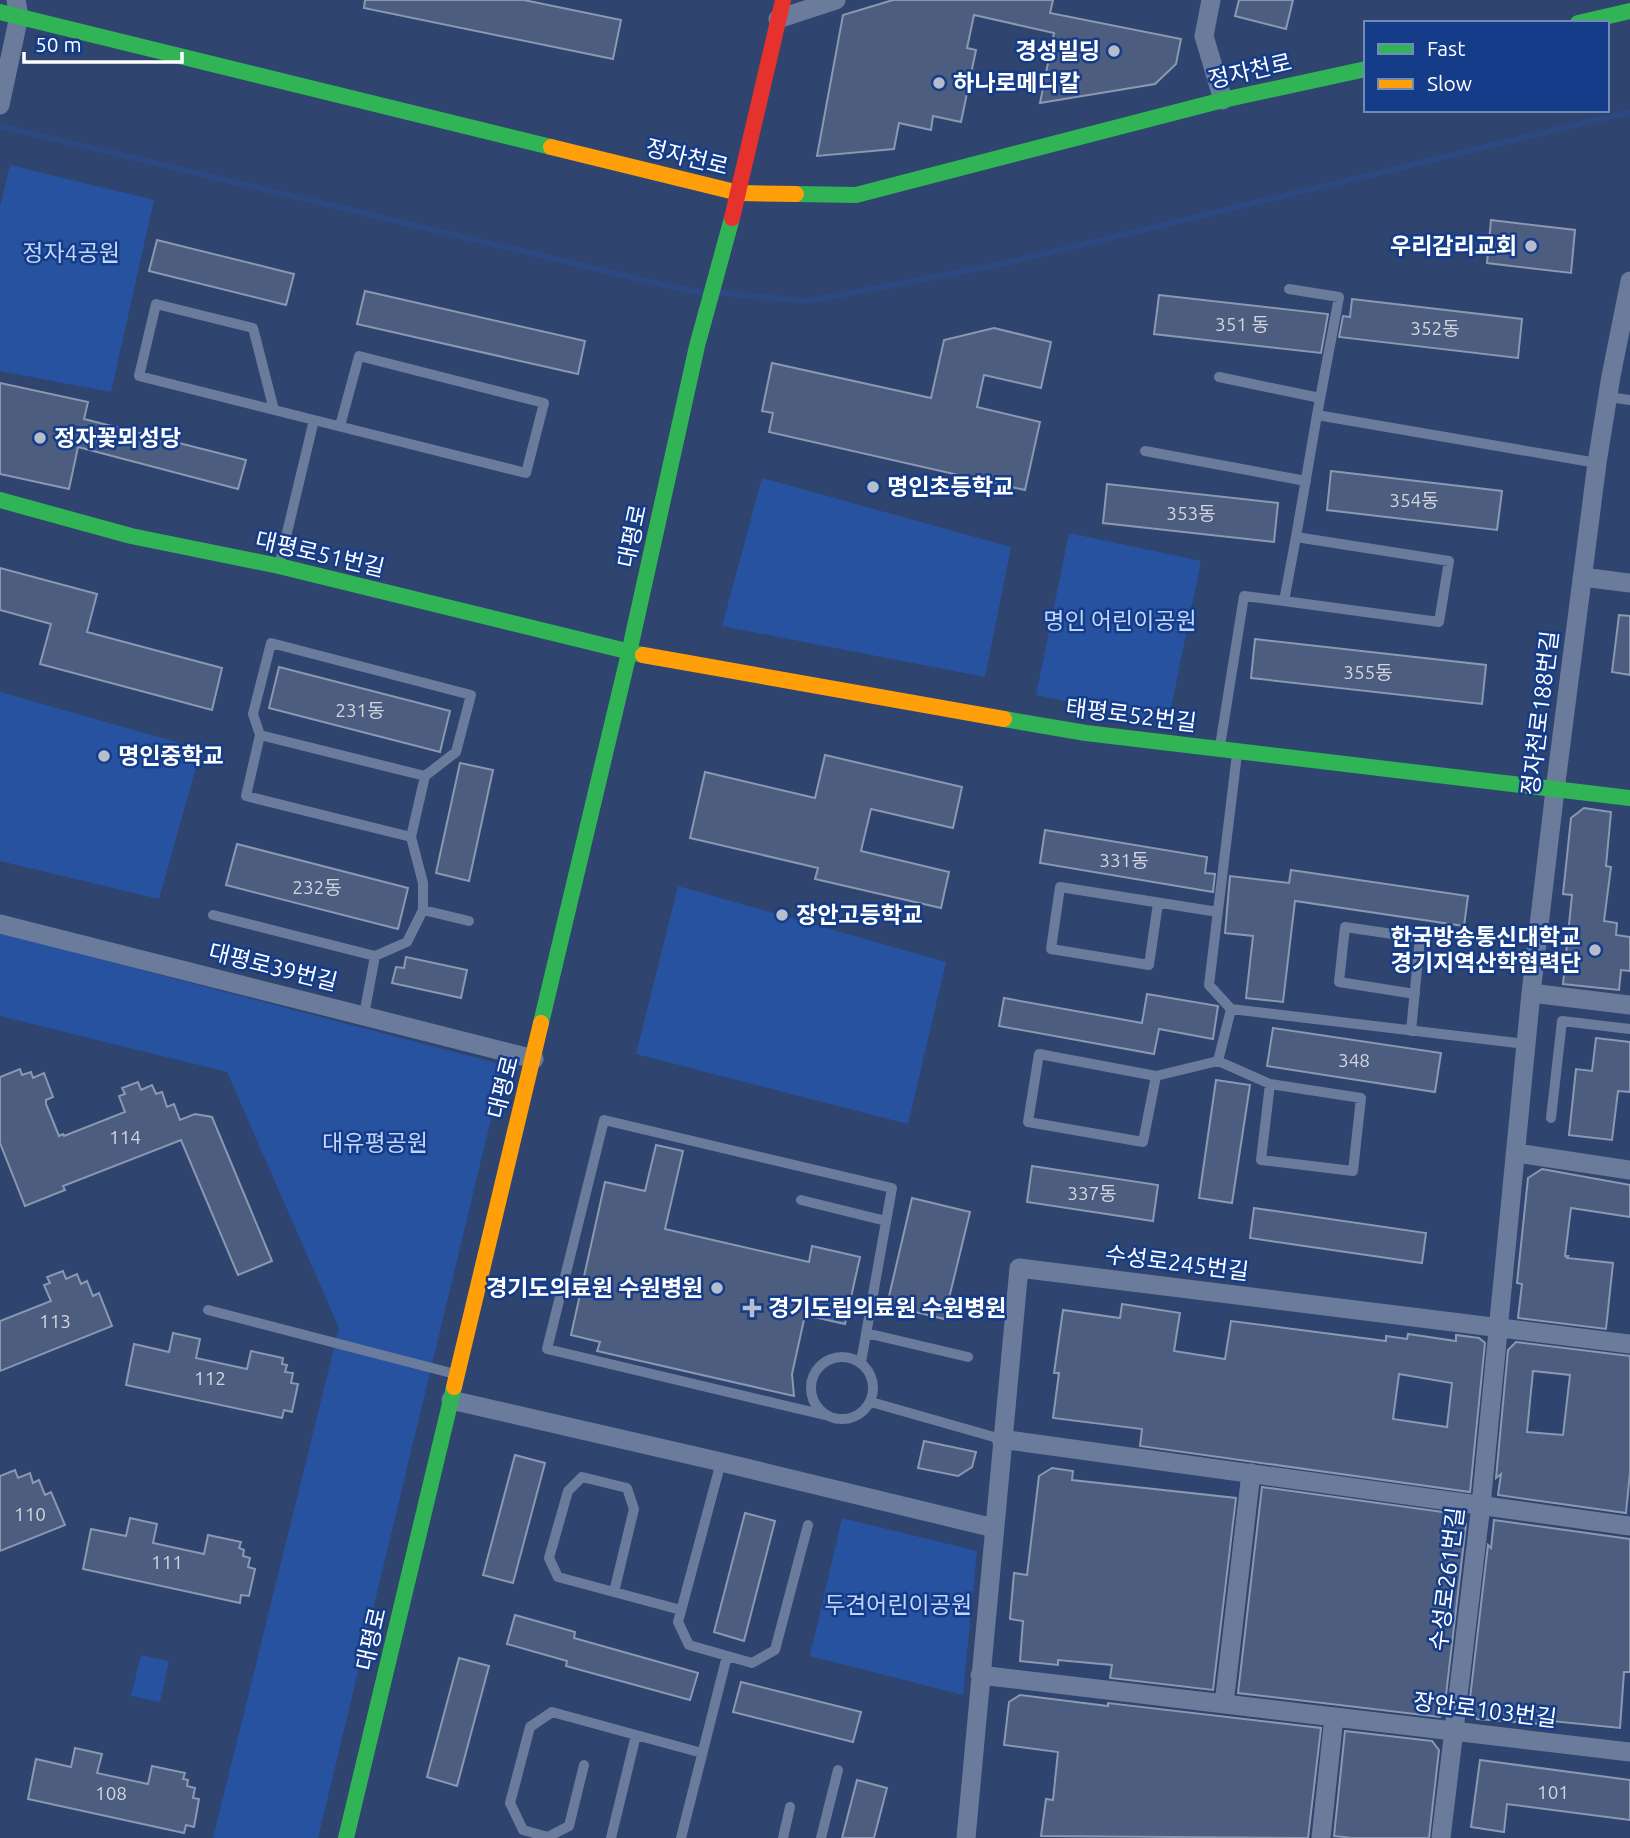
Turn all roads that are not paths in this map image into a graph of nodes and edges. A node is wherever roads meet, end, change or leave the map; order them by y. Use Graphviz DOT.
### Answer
graph roads {
  1 [pos="836,0"];
  2 [pos="1211,0"];
  3 [pos="781,9"];
  4 [pos="12,10"];
  5 [pos="1630,12"];
  6 [pos="1587,21"];
  7 [pos="1364,69"];
  8 [pos="1223,100"];
  9 [pos="0,105"];
  10 [pos="739,193"];
  11 [pos="1630,281"];
  12 [pos="1289,289"];
  13 [pos="1219,377"];
  14 [pos="1608,397"];
  15 [pos="1320,398"];
  16 [pos="1630,400"];
  17 [pos="274,410"];
  18 [pos="1317,415"];
  19 [pos="314,420"];
  20 [pos="340,426"];
  21 [pos="1145,451"];
  22 [pos="1597,463"];
  23 [pos="1306,481"];
  24 [pos="0,500"];
  25 [pos="1296,537"];
  26 [pos="279,566"];
  27 [pos="1582,577"];
  28 [pos="1630,583"];
  29 [pos="1284,601"];
  30 [pos="629,653"];
  31 [pos="260,735"];
  32 [pos="1219,749"];
  33 [pos="1237,751"];
  34 [pos="425,776"];
  35 [pos="1555,790"];
  36 [pos="1630,798"];
  37 [pos="411,837"];
  38 [pos="1158,903"];
  39 [pos="423,910"];
  40 [pos="1218,912"];
  41 [pos="213,915"];
  42 [pos="469,921"];
  43 [pos="0,924"];
  44 [pos="375,956"];
  45 [pos="1531,993"];
  46 [pos="1415,995"];
  47 [pos="1630,1005"];
  48 [pos="1231,1009"];
  49 [pos="364,1015"];
  50 [pos="1630,1029"];
  51 [pos="1411,1031"];
  52 [pos="1526,1044"];
  53 [pos="534,1059"];
  54 [pos="1218,1061"];
  55 [pos="1156,1076"];
  56 [pos="1270,1084"];
  57 [pos="1551,1118"];
  58 [pos="1516,1153"];
  59 [pos="1630,1170"];
  60 [pos="801,1200"];
  61 [pos="886,1221"];
  62 [pos="208,1310"];
  63 [pos="1499,1326"];
  64 [pos="866,1333"];
  65 [pos="1630,1344"];
  66 [pos="968,1357"];
  67 [pos="860,1362"];
  68 [pos="457,1375"];
  69 [pos="451,1400"];
  70 [pos="871,1402"];
  71 [pos="829,1416"];
  72 [pos="1002,1439"];
  73 [pos="721,1462"];
  74 [pos="1251,1473"];
  75 [pos="1480,1505"];
  76 [pos="808,1525"];
  77 [pos="1630,1525"];
  78 [pos="994,1528"];
  79 [pos="614,1592"];
  80 [pos="681,1610"];
  81 [pos="727,1656"];
  82 [pos="980,1675"];
  83 [pos="1224,1703"];
  84 [pos="1334,1717"];
  85 [pos="1452,1731"];
  86 [pos="636,1735"];
  87 [pos="1630,1752"];
  88 [pos="702,1753"];
  89 [pos="584,1765"];
  90 [pos="838,1770"];
  91 [pos="790,1807"];
  92 [pos="346,1838"];
  93 [pos="611,1838"];
  94 [pos="681,1838"];
  95 [pos="783,1838"];
  96 [pos="821,1838"];
  97 [pos="966,1838"];
  98 [pos="1321,1838"];
  99 [pos="1441,1838"];
  1 -- 3 [label="street"];
  2 -- 8 [label="street"];
  3 -- 10 [label="street"];
  4 -- 9 [label="street"];
  4 -- 10 [label="street, 정자천로"];
  5 -- 6 [label="street"];
  7 -- 8 [label="street, 정자천로"];
  8 -- 10 [label="street, 정자천로"];
  10 -- 30 [label="street, 대평로"];
  11 -- 14 [label="street, 정자천로188번길"];
  12 -- 15 [label="lane"];
  13 -- 15 [label="lane"];
  14 -- 16 [label="lane"];
  14 -- 22 [label="street, 정자천로188번길"];
  15 -- 18 [label="lane"];
  17 -- 17 [label="lane"];
  17 -- 19 [label="lane"];
  18 -- 22 [label="lane"];
  18 -- 23 [label="lane"];
  19 -- 20 [label="lane"];
  19 -- 26 [label="lane"];
  20 -- 20 [label="lane"];
  21 -- 23 [label="lane"];
  22 -- 27 [label="street, 정자천로188번길"];
  23 -- 25 [label="lane"];
  24 -- 26 [label="street, 대평로51번길"];
  25 -- 29 [label="lane"];
  25 -- 29 [label="lane"];
  26 -- 30 [label="street, 대평로51번길"];
  27 -- 28 [label="street"];
  27 -- 35 [label="street, 정자천로188번길"];
  29 -- 32 [label="lane"];
  30 -- 32 [label="street, 태평로52번길"];
  30 -- 53 [label="street, 대평로"];
  31 -- 34 [label="lane"];
  31 -- 34 [label="lane"];
  31 -- 37 [label="lane"];
  32 -- 33 [label="street, 태평로52번길"];
  33 -- 35 [label="street, 태평로52번길"];
  33 -- 40 [label="lane"];
  34 -- 37 [label="lane"];
  35 -- 36 [label="street, 태평로52번길"];
  35 -- 45 [label="street, 정자천로188번길"];
  37 -- 39 [label="lane"];
  38 -- 38 [label="lane"];
  38 -- 40 [label="lane"];
  39 -- 42 [label="lane"];
  39 -- 44 [label="lane"];
  40 -- 48 [label="lane"];
  41 -- 44 [label="lane"];
  43 -- 49 [label="street, 대평로39번길"];
  44 -- 49 [label="lane"];
  45 -- 47 [label="street"];
  45 -- 52 [label="street, 정자천로188번길"];
  46 -- 46 [label="lane"];
  46 -- 51 [label="lane"];
  48 -- 51 [label="lane"];
  48 -- 54 [label="lane"];
  49 -- 53 [label="street, 대평로39번길"];
  50 -- 57 [label="lane"];
  51 -- 52 [label="lane"];
  52 -- 58 [label="street, 정자천로188번길"];
  53 -- 68 [label="street, 대평로"];
  54 -- 55 [label="lane"];
  54 -- 56 [label="lane"];
  55 -- 55 [label="lane"];
  56 -- 56 [label="lane"];
  58 -- 59 [label="street"];
  58 -- 63 [label="street, 정자천로188번길"];
  60 -- 61 [label="lane"];
  61 -- 64 [label="lane"];
  61 -- 71 [label="lane"];
  62 -- 68 [label="lane"];
  63 -- 65 [label="street"];
  63 -- 72 [label="street, 수성로245번길"];
  63 -- 75 [label="street, 수성로261번길"];
  64 -- 66 [label="lane"];
  64 -- 67 [label="lane"];
  67 -- 70 [label="lane"];
  67 -- 71 [label="lane"];
  68 -- 69 [label="street, 대평로"];
  69 -- 73 [label="street"];
  69 -- 92 [label="street, 대평로"];
  70 -- 71 [label="lane"];
  70 -- 72 [label="lane"];
  72 -- 74 [label="street"];
  72 -- 78 [label="street, 수성로245번길"];
  73 -- 78 [label="street"];
  73 -- 80 [label="lane"];
  74 -- 75 [label="street"];
  74 -- 83 [label="street"];
  75 -- 77 [label="street"];
  75 -- 85 [label="street, 수성로261번길"];
  76 -- 81 [label="lane"];
  78 -- 82 [label="street, 수성로245번길"];
  79 -- 79 [label="lane"];
  79 -- 80 [label="lane"];
  80 -- 81 [label="lane"];
  81 -- 88 [label="lane"];
  82 -- 83 [label="street, 장안로103번길"];
  82 -- 97 [label="street, 수성로245번길"];
  83 -- 84 [label="street, 장안로103번길"];
  84 -- 85 [label="street, 장안로103번길"];
  84 -- 98 [label="street"];
  85 -- 87 [label="street, 장안로103번길"];
  85 -- 99 [label="street, 수성로261번길"];
  86 -- 88 [label="lane"];
  86 -- 89 [label="lane"];
  86 -- 93 [label="lane"];
  88 -- 94 [label="lane"];
  90 -- 96 [label="lane"];
  91 -- 95 [label="lane"];
}
